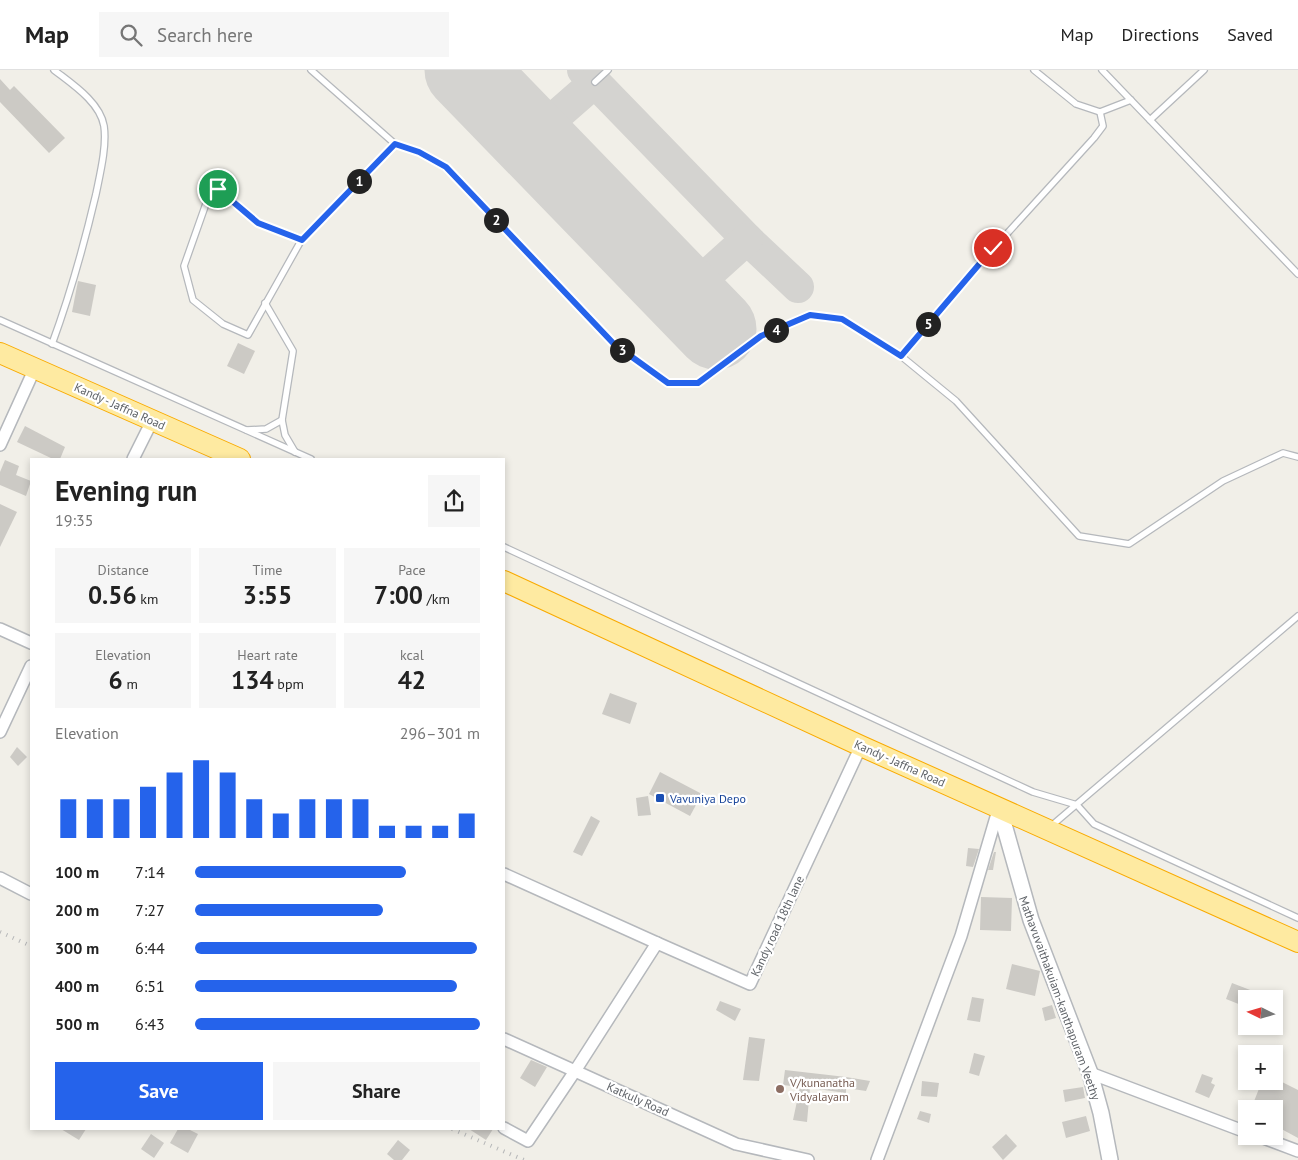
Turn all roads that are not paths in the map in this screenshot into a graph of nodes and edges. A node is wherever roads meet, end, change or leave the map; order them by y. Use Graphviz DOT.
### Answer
graph roads {
  1 [pos="54,70"];
  2 [pos="311,70"];
  3 [pos="608,70"];
  4 [pos="1034,70"];
  5 [pos="1102,70"];
  6 [pos="1204,70"];
  7 [pos="595,82"];
  8 [pos="1131,100"];
  9 [pos="1100,112"];
  10 [pos="1150,120"];
  11 [pos="395,144"];
  12 [pos="302,240"];
  13 [pos="1298,274"];
  14 [pos="265,303"];
  15 [pos="0,320"];
  16 [pos="52,344"];
  17 [pos="0,353"];
  18 [pos="901,356"];
  19 [pos="35,368"];
  20 [pos="282,420"];
  21 [pos="152,421"];
  22 [pos="246,430"];
  23 [pos="0,445"];
  24 [pos="295,452"];
  25 [pos="1298,457"];
  26 [pos="134,458"];
  27 [pos="238,458"];
  28 [pos="309,458"];
  29 [pos="505,547"];
  30 [pos="505,581"];
  31 [pos="1298,616"];
  32 [pos="0,629"];
  33 [pos="30,643"];
  34 [pos="30,668"];
  35 [pos="0,732"];
  36 [pos="861,746"];
  37 [pos="1077,804"];
  38 [pos="999,808"];
  39 [pos="1047,829"];
  40 [pos="505,874"];
  41 [pos="0,878"];
  42 [pos="30,893"];
  43 [pos="1298,918"];
  44 [pos="1298,942"];
  45 [pos="657,943"];
  46 [pos="505,1039"];
  47 [pos="575,1071"];
  48 [pos="1090,1073"];
  49 [pos="505,1128"];
  50 [pos="1238,1129"];
  51 [pos="1282,1145"];
  52 [pos="1298,1151"];
  53 [pos="808,1160"];
  54 [pos="877,1160"];
  55 [pos="1110,1160"];
  1 -- 16 [label="lane"];
  2 -- 11 [label="lane"];
  3 -- 7 [label="lane"];
  4 -- 9 [label="lane"];
  5 -- 8 [label="lane"];
  6 -- 10 [label="lane"];
  8 -- 9 [label="lane"];
  8 -- 10 [label="lane"];
  9 -- 18 [label="lane"];
  10 -- 13 [label="lane"];
  11 -- 12 [label="lane"];
  11 -- 18 [label="lane"];
  12 -- 14 [label="lane"];
  12 -- 14 [label="lane"];
  14 -- 20 [label="lane"];
  15 -- 16 [label="lane"];
  16 -- 22 [label="lane"];
  17 -- 19 [label="highway, Kandy - Jaffna Road"];
  18 -- 25 [label="lane"];
  19 -- 21 [label="highway, Kandy - Jaffna Road"];
  19 -- 23 [label="street"];
  20 -- 22 [label="lane"];
  20 -- 24 [label="lane"];
  21 -- 26 [label="street"];
  21 -- 27 [label="highway, Kandy - Jaffna Road"];
  22 -- 24 [label="lane"];
  24 -- 28 [label="lane"];
  29 -- 37 [label="lane"];
  30 -- 36 [label="highway, Kandy - Jaffna Road"];
  31 -- 37 [label="lane"];
  32 -- 33 [label="street"];
  34 -- 35 [label="street"];
  36 -- 38 [label="highway, Kandy - Jaffna Road"];
  36 -- 45 [label="street, Kandy road 18th lane"];
  37 -- 39 [label="lane"];
  37 -- 43 [label="lane"];
  38 -- 39 [label="highway, Kandy - Jaffna Road"];
  38 -- 48 [label="street, Mathavuvaithakuiam-kanthapuram Veethy"];
  38 -- 54 [label="street"];
  39 -- 44 [label="highway, Kandy - Jaffna Road"];
  40 -- 45 [label="street"];
  41 -- 42 [label="street"];
  45 -- 47 [label="street"];
  46 -- 47 [label="street, Katkuly Road"];
  47 -- 49 [label="street"];
  47 -- 53 [label="street, Katkuly Road"];
  48 -- 50 [label="street"];
  48 -- 55 [label="street, Mathavuvaithakuiam-kanthapuram Veethy"];
  51 -- 52 [label="street"];
}
